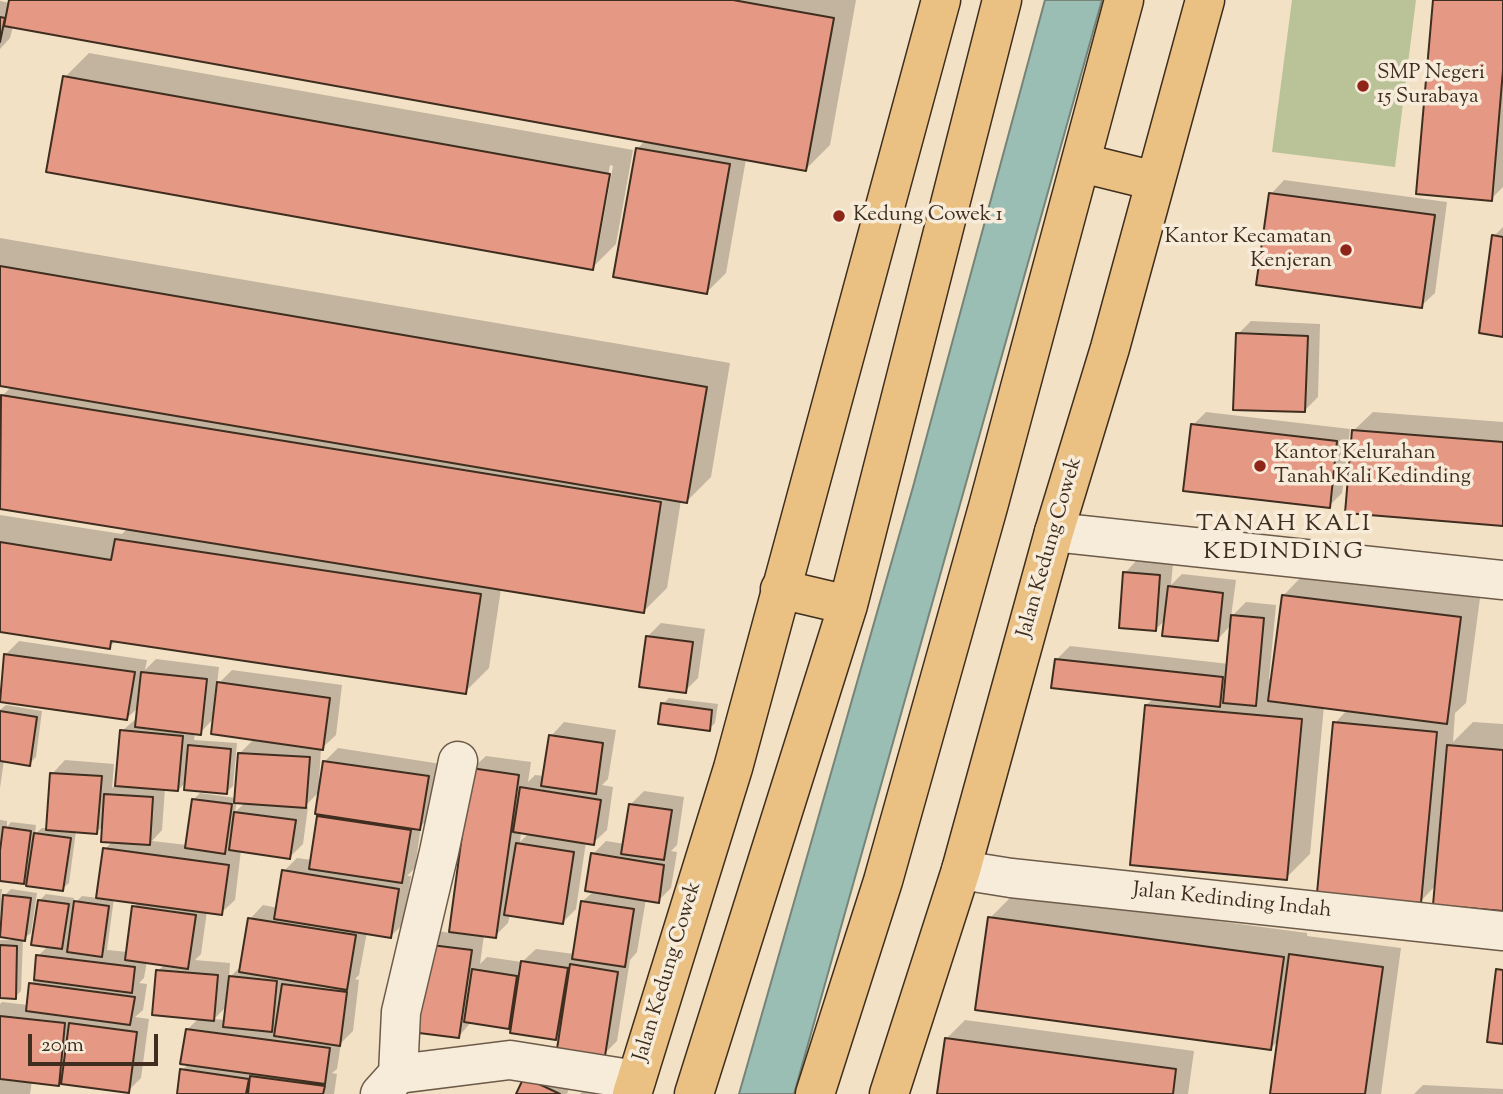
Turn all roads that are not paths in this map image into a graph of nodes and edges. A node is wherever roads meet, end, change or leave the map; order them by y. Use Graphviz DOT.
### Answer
graph roads {
  1 [pos="941,0"];
  2 [pos="1002,0"];
  3 [pos="1124,0"];
  4 [pos="1205,0"];
  5 [pos="1082,163"];
  6 [pos="1155,181"];
  7 [pos="1054,532"];
  8 [pos="1503,580"];
  9 [pos="780,589"];
  10 [pos="848,606"];
  11 [pos="458,761"];
  12 [pos="961,870"];
  13 [pos="1503,932"];
  14 [pos="389,1084"];
  15 [pos="634,1087"];
  16 [pos="694,1094"];
  17 [pos="815,1094"];
  18 [pos="889,1094"];
  1 -- 9 [label="main road, Jalan Kedung Cowek"];
  2 -- 10 [label="main road"];
  3 -- 5 [label="main road"];
  4 -- 6 [label="main road, Jalan Kedung Cowek"];
  5 -- 6 [label="main road"];
  5 -- 17 [label="main road"];
  6 -- 7 [label="main road, Jalan Kedung Cowek"];
  7 -- 8 [label="street"];
  7 -- 12 [label="main road, Jalan Kedung Cowek"];
  9 -- 10 [label="main road"];
  9 -- 15 [label="main road, Jalan Kedung Cowek"];
  10 -- 16 [label="main road"];
  11 -- 14 [label="street"];
  12 -- 13 [label="street, Jalan Kedinding Indah"];
  12 -- 18 [label="main road, Jalan Kedung Cowek"];
  14 -- 15 [label="street"];
}
